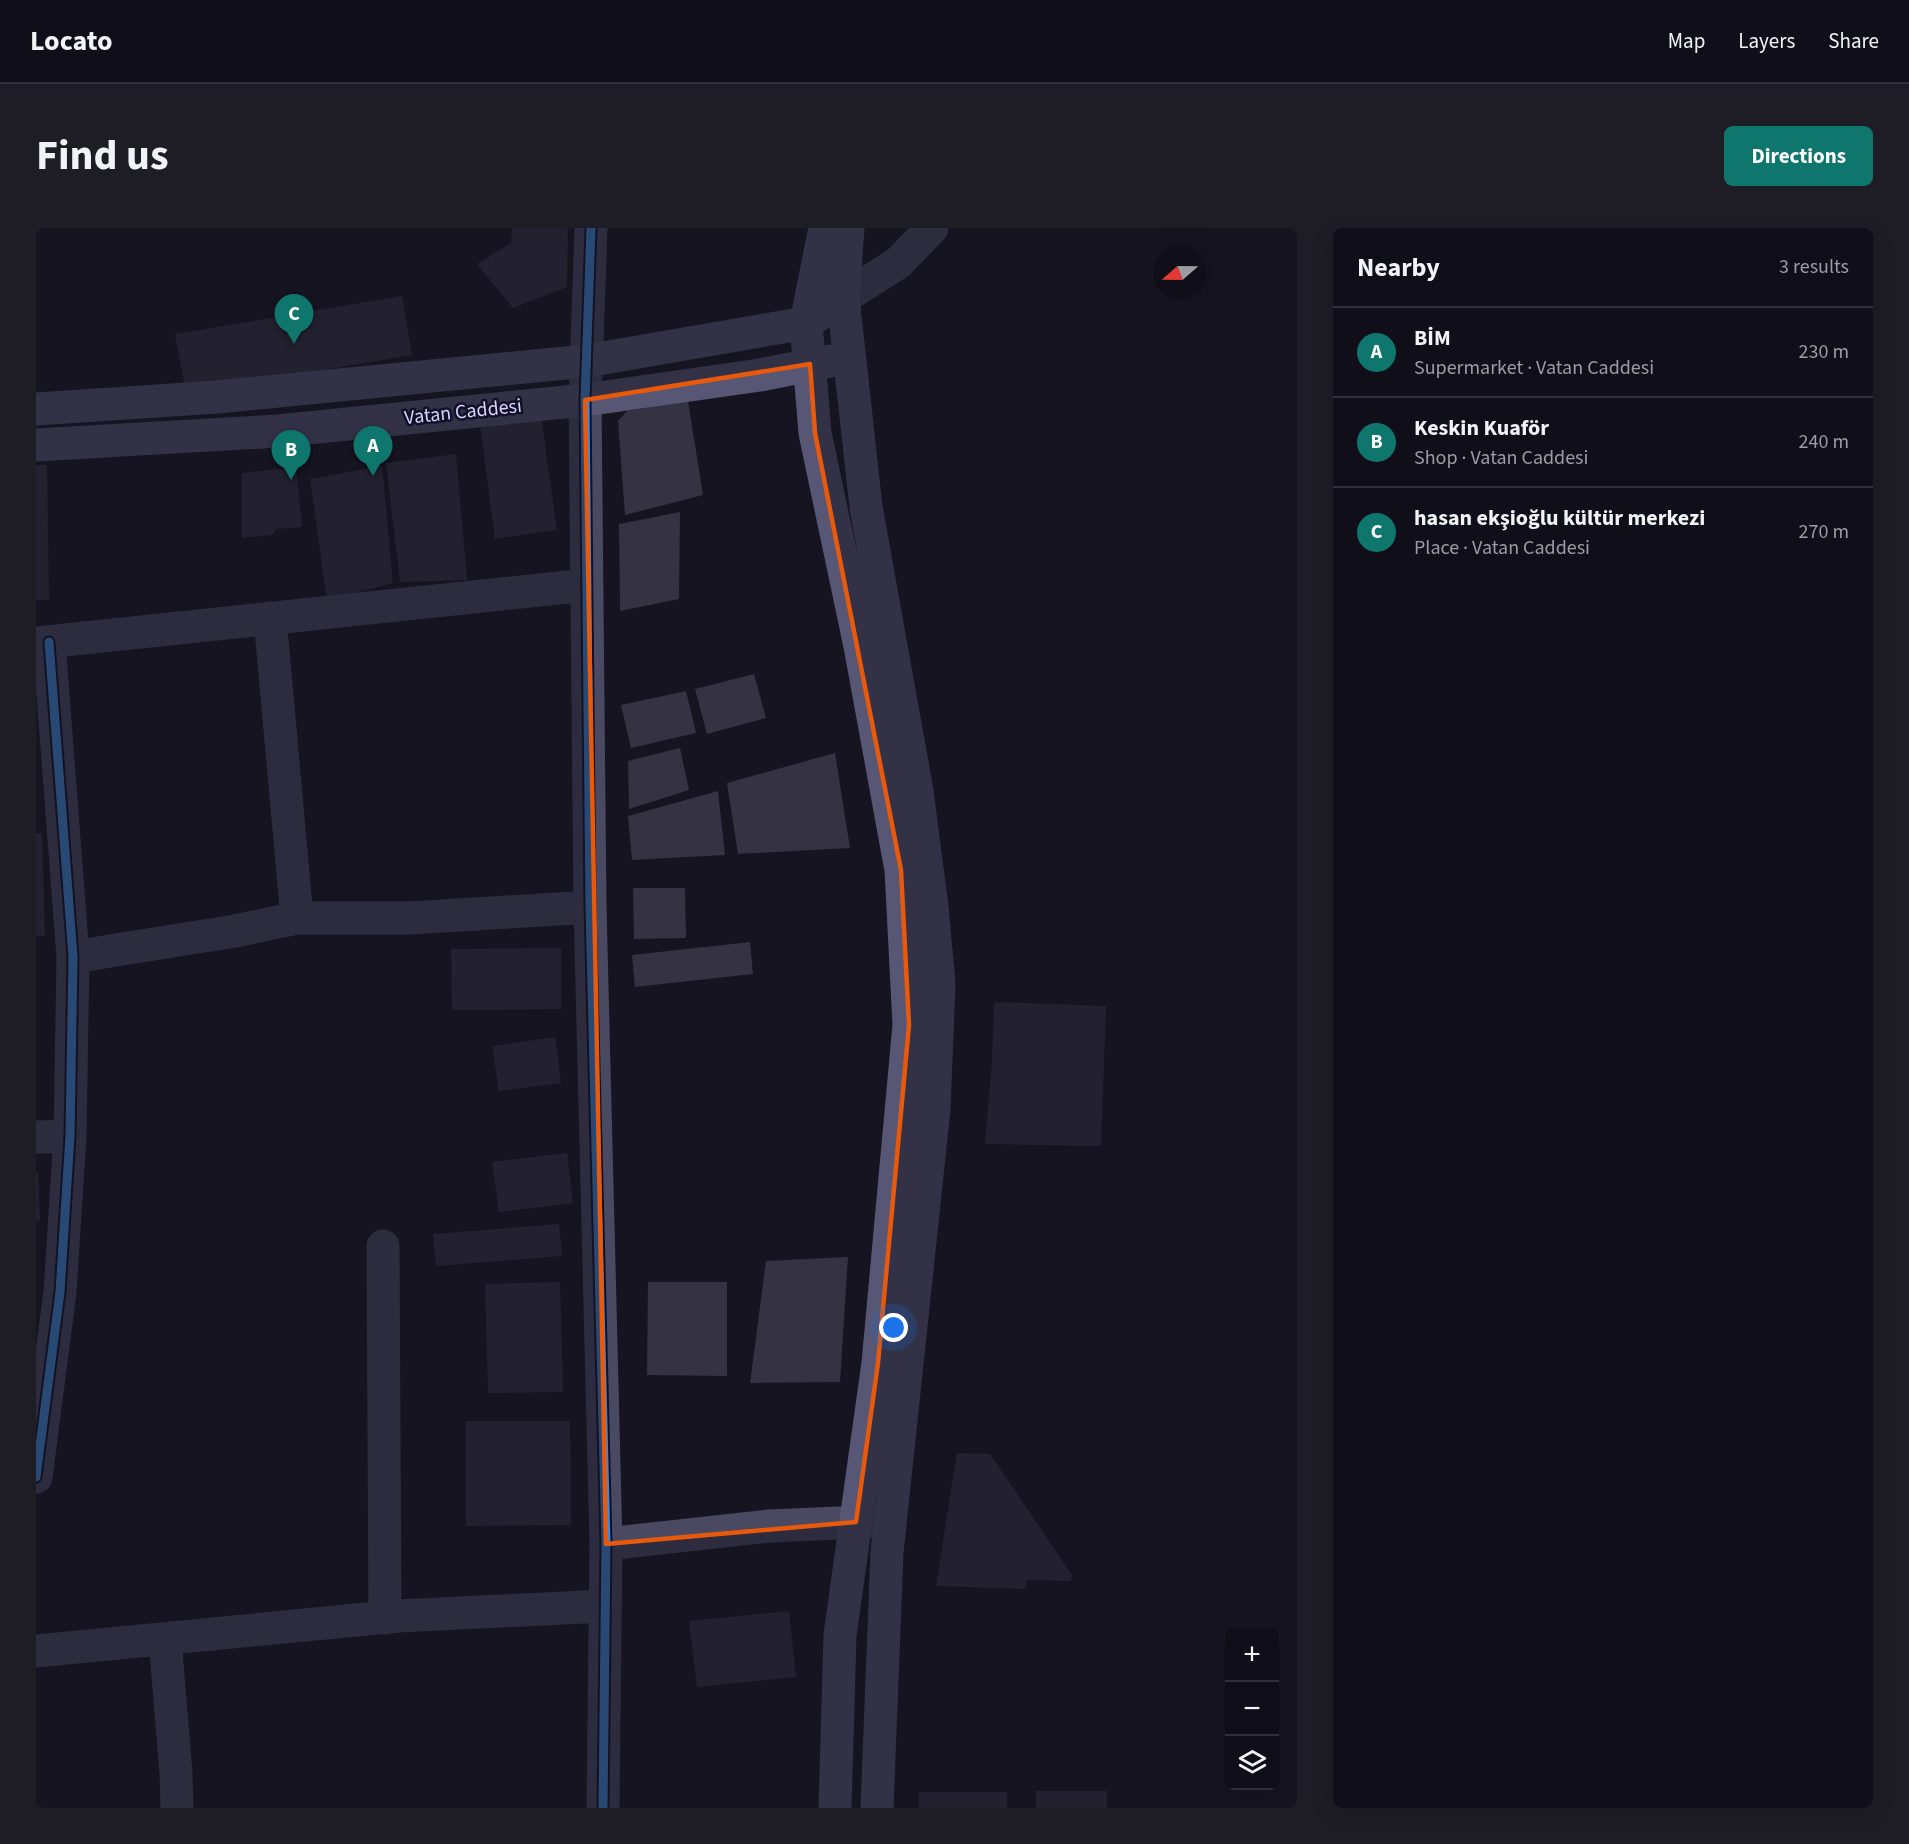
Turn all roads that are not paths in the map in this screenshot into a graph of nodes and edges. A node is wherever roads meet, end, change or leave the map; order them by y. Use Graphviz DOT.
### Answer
graph roads {
  1 [pos="591,228"];
  2 [pos="825,228"];
  3 [pos="848,228"];
  4 [pos="932,228"];
  5 [pos="843,298"];
  6 [pos="806,323"];
  7 [pos="851,357"];
  8 [pos="586,361"];
  9 [pos="810,364"];
  10 [pos="585,400"];
  11 [pos="36,409"];
  12 [pos="36,445"];
  13 [pos="587,585"];
  14 [pos="270,618"];
  15 [pos="43,643"];
  16 [pos="590,907"];
  17 [pos="297,918"];
  18 [pos="72,957"];
  19 [pos="70,1136"];
  20 [pos="36,1137"];
  21 [pos="383,1246"];
  22 [pos="36,1477"];
  23 [pos="890,1521"];
  24 [pos="856,1522"];
  25 [pos="606,1544"];
  26 [pos="605,1606"];
  27 [pos="385,1617"];
  28 [pos="165,1639"];
  29 [pos="36,1651"];
  30 [pos="177,1808"];
  31 [pos="603,1808"];
  32 [pos="835,1808"];
  33 [pos="877,1808"];
  1 -- 8 [label="street"];
  2 -- 6 [label="main road"];
  3 -- 5 [label="main road"];
  4 -- 5 [label="street"];
  5 -- 6 [label="main road, Vatan Caddesi"];
  5 -- 7 [label="main road"];
  6 -- 8 [label="main road, Vatan Caddesi"];
  6 -- 9 [label="main road"];
  7 -- 9 [label="main road, Vatan Caddesi"];
  7 -- 23 [label="main road"];
  8 -- 10 [label="street"];
  8 -- 11 [label="main road, Vatan Caddesi"];
  9 -- 10 [label="main road, Vatan Caddesi"];
  9 -- 24 [label="main road"];
  10 -- 12 [label="main road, Vatan Caddesi"];
  10 -- 13 [label="street"];
  13 -- 14 [label="street"];
  13 -- 16 [label="street"];
  14 -- 15 [label="street"];
  14 -- 17 [label="street"];
  15 -- 18 [label="street"];
  16 -- 17 [label="street"];
  16 -- 25 [label="street"];
  17 -- 18 [label="street"];
  18 -- 19 [label="street"];
  19 -- 20 [label="street"];
  19 -- 22 [label="street"];
  21 -- 27 [label="street"];
  23 -- 24 [label="street"];
  23 -- 33 [label="main road"];
  24 -- 25 [label="street"];
  24 -- 32 [label="main road"];
  25 -- 26 [label="street"];
  26 -- 27 [label="street"];
  26 -- 31 [label="street"];
  27 -- 28 [label="street"];
  28 -- 29 [label="street"];
  28 -- 30 [label="street"];
}
